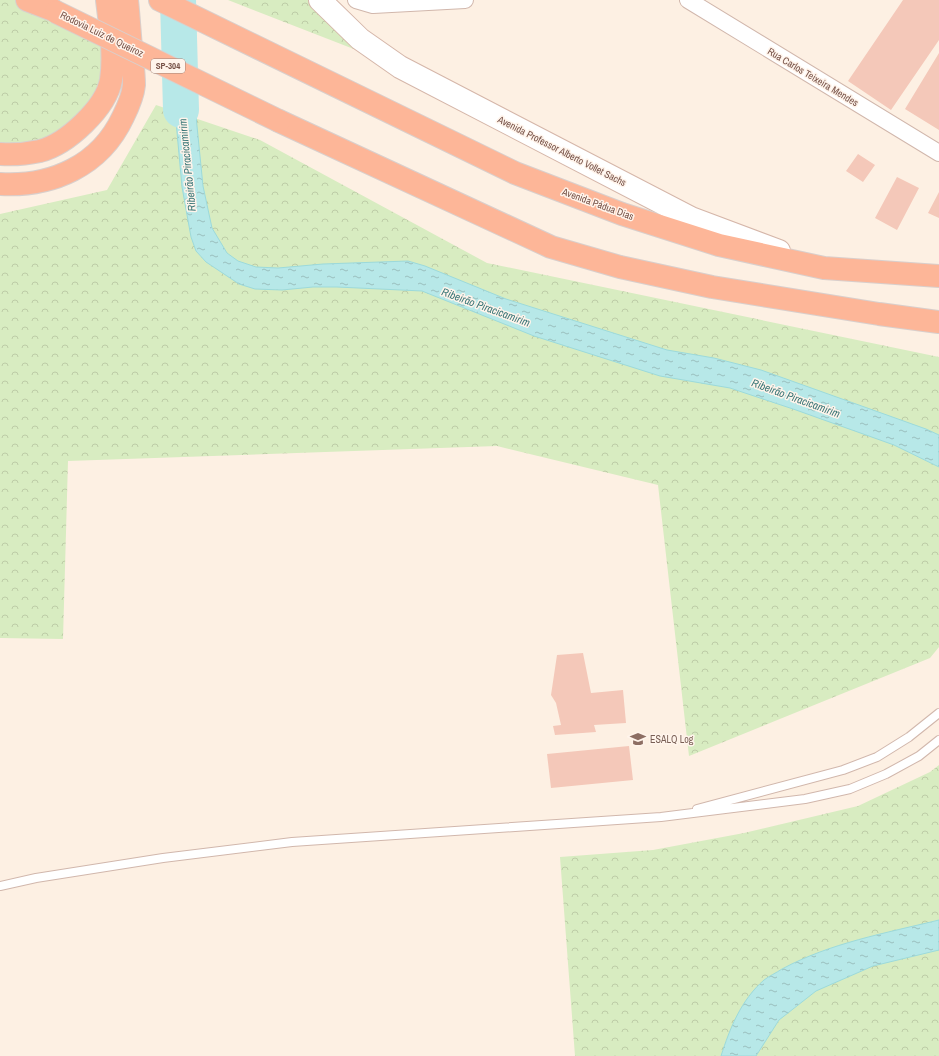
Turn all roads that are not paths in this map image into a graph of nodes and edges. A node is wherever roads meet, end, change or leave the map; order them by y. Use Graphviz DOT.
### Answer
graph roads {
  1 [pos="27,0"];
  2 [pos="32,0"];
  3 [pos="107,0"];
  4 [pos="127,0"];
  5 [pos="160,0"];
  6 [pos="320,0"];
  7 [pos="356,0"];
  8 [pos="465,0"];
  9 [pos="688,0"];
  10 [pos="55,11"];
  11 [pos="939,153"];
  12 [pos="0,154"];
  13 [pos="0,184"];
  14 [pos="824,268"];
  15 [pos="939,276"];
  16 [pos="939,322"];
  17 [pos="939,713"];
  18 [pos="939,740"];
  19 [pos="661,817"];
  20 [pos="0,886"];
  1 -- 10 [label="highway"];
  2 -- 10 [label="highway, Rodovia Luiz de Queiroz / SP-304"];
  3 -- 12 [label="highway"];
  4 -- 13 [label="highway"];
  5 -- 14 [label="highway, Avenida Pádua Dias"];
  6 -- 14 [label="main road, Avenida Professor Alberto Vollet Sachs"];
  7 -- 8 [label="street"];
  9 -- 11 [label="street, Rua Carlos Teixeira Mendes"];
  10 -- 16 [label="highway, Rodovia Luiz de Queiroz / SP-304, bridge"];
  14 -- 15 [label="highway, Avenida Pádua Dias"];
  17 -- 19 [label="lane"];
  18 -- 19 [label="lane"];
  19 -- 20 [label="lane"];
}
